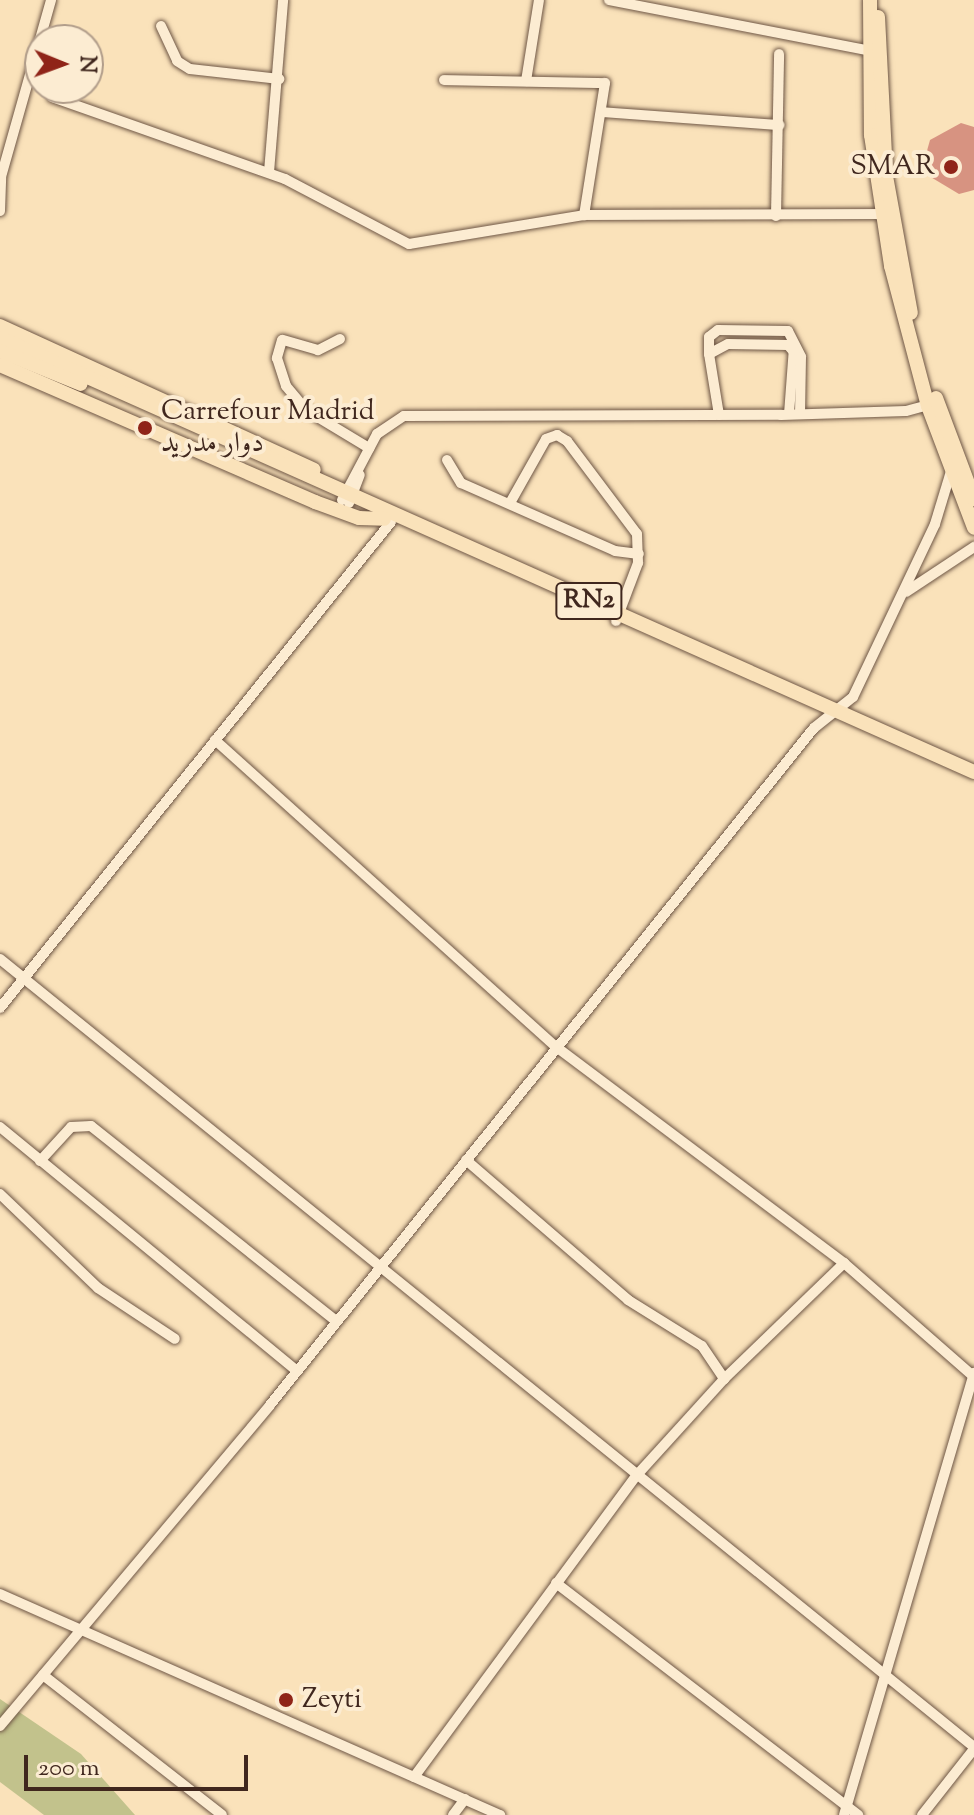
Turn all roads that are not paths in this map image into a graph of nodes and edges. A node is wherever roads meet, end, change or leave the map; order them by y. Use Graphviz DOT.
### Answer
graph roads {
  1 [pos="51,0"];
  2 [pos="293,0"];
  3 [pos="539,0"];
  4 [pos="609,0"];
  5 [pos="870,0"];
  6 [pos="879,0"];
  7 [pos="284,5"];
  8 [pos="161,26"];
  9 [pos="873,51"];
  10 [pos="779,54"];
  11 [pos="279,79"];
  12 [pos="444,80"];
  13 [pos="526,81"];
  14 [pos="72,104"];
  15 [pos="601,112"];
  16 [pos="780,125"];
  17 [pos="269,172"];
  18 [pos="1,178"];
  19 [pos="0,211"];
  20 [pos="881,214"];
  21 [pos="584,215"];
  22 [pos="776,216"];
  23 [pos="0,326"];
  24 [pos="0,338"];
  25 [pos="340,339"];
  26 [pos="794,346"];
  27 [pos="0,351"];
  28 [pos="709,354"];
  29 [pos="44,364"];
  30 [pos="0,365"];
  31 [pos="933,404"];
  32 [pos="794,413"];
  33 [pos="719,415"];
  34 [pos="368,451"];
  35 [pos="447,460"];
  36 [pos="954,466"];
  37 [pos="345,497"];
  38 [pos="974,499"];
  39 [pos="510,503"];
  40 [pos="388,520"];
  41 [pos="974,528"];
  42 [pos="974,547"];
  43 [pos="639,554"];
  44 [pos="902,596"];
  45 [pos="618,618"];
  46 [pos="833,714"];
  47 [pos="215,740"];
  48 [pos="974,772"];
  49 [pos="974,780"];
  50 [pos="0,959"];
  51 [pos="23,979"];
  52 [pos="0,1008"];
  53 [pos="555,1046"];
  54 [pos="0,1127"];
  55 [pos="466,1160"];
  56 [pos="40,1161"];
  57 [pos="0,1194"];
  58 [pos="844,1263"];
  59 [pos="379,1265"];
  60 [pos="335,1320"];
  61 [pos="175,1339"];
  62 [pos="296,1370"];
  63 [pos="974,1375"];
  64 [pos="724,1379"];
  65 [pos="637,1475"];
  66 [pos="556,1583"];
  67 [pos="0,1594"];
  68 [pos="82,1630"];
  69 [pos="43,1675"];
  70 [pos="884,1677"];
  71 [pos="0,1726"];
  72 [pos="974,1748"];
  73 [pos="414,1777"];
  74 [pos="465,1799"];
  75 [pos="846,1811"];
  76 [pos="222,1815"];
  77 [pos="453,1815"];
  78 [pos="500,1815"];
  79 [pos="858,1815"];
  80 [pos="922,1815"];
  1 -- 18 [label="street"];
  2 -- 7 [label="street"];
  3 -- 13 [label="street"];
  4 -- 9 [label="street"];
  5 -- 9 [label="highway"];
  6 -- 9 [label="highway"];
  7 -- 11 [label="street"];
  8 -- 11 [label="street"];
  9 -- 20 [label="highway"];
  9 -- 31 [label="highway"];
  10 -- 16 [label="street"];
  11 -- 17 [label="street"];
  12 -- 13 [label="street"];
  13 -- 15 [label="street"];
  14 -- 17 [label="street"];
  15 -- 16 [label="street"];
  15 -- 21 [label="street"];
  16 -- 22 [label="street"];
  17 -- 21 [label="street"];
  18 -- 19 [label="street"];
  20 -- 22 [label="street"];
  20 -- 31 [label="highway"];
  21 -- 22 [label="street"];
  23 -- 37 [label="highway"];
  24 -- 29 [label="highway, RN2"];
  25 -- 34 [label="street"];
  26 -- 28 [label="street"];
  26 -- 28 [label="street"];
  26 -- 32 [label="street"];
  27 -- 29 [label="highway, RN2"];
  28 -- 33 [label="street"];
  29 -- 37 [label="highway, RN2"];
  30 -- 40 [label="highway"];
  31 -- 32 [label="street"];
  31 -- 36 [label="highway"];
  32 -- 33 [label="street"];
  33 -- 34 [label="street"];
  34 -- 37 [label="street"];
  35 -- 39 [label="street"];
  36 -- 38 [label="highway"];
  36 -- 41 [label="highway"];
  36 -- 44 [label="street"];
  37 -- 40 [label="highway, RN2"];
  37 -- 45 [label="highway, RN2"];
  39 -- 43 [label="street"];
  39 -- 43 [label="street"];
  40 -- 45 [label="highway, RN2"];
  40 -- 47 [label="street"];
  42 -- 44 [label="street"];
  43 -- 45 [label="street"];
  44 -- 46 [label="street"];
  45 -- 46 [label="highway, RN2"];
  46 -- 48 [label="highway, RN2"];
  46 -- 49 [label="highway, RN2"];
  46 -- 53 [label="street"];
  47 -- 51 [label="street"];
  47 -- 53 [label="street"];
  50 -- 51 [label="street"];
  51 -- 52 [label="street"];
  51 -- 59 [label="street"];
  53 -- 55 [label="street"];
  53 -- 58 [label="street"];
  54 -- 56 [label="street"];
  55 -- 59 [label="street"];
  55 -- 64 [label="street"];
  56 -- 60 [label="street"];
  56 -- 62 [label="street"];
  57 -- 61 [label="street"];
  58 -- 63 [label="street"];
  58 -- 64 [label="street"];
  59 -- 60 [label="street"];
  59 -- 65 [label="street"];
  60 -- 62 [label="street"];
  62 -- 68 [label="street"];
  63 -- 70 [label="street"];
  64 -- 65 [label="street"];
  65 -- 66 [label="street"];
  65 -- 70 [label="street"];
  66 -- 73 [label="street"];
  66 -- 75 [label="street"];
  67 -- 68 [label="street"];
  68 -- 69 [label="street"];
  68 -- 73 [label="street"];
  69 -- 71 [label="street"];
  69 -- 76 [label="street"];
  70 -- 72 [label="street"];
  70 -- 75 [label="street"];
  72 -- 80 [label="street"];
  73 -- 74 [label="street"];
  74 -- 77 [label="street"];
  74 -- 78 [label="street"];
  75 -- 79 [label="street"];
}
